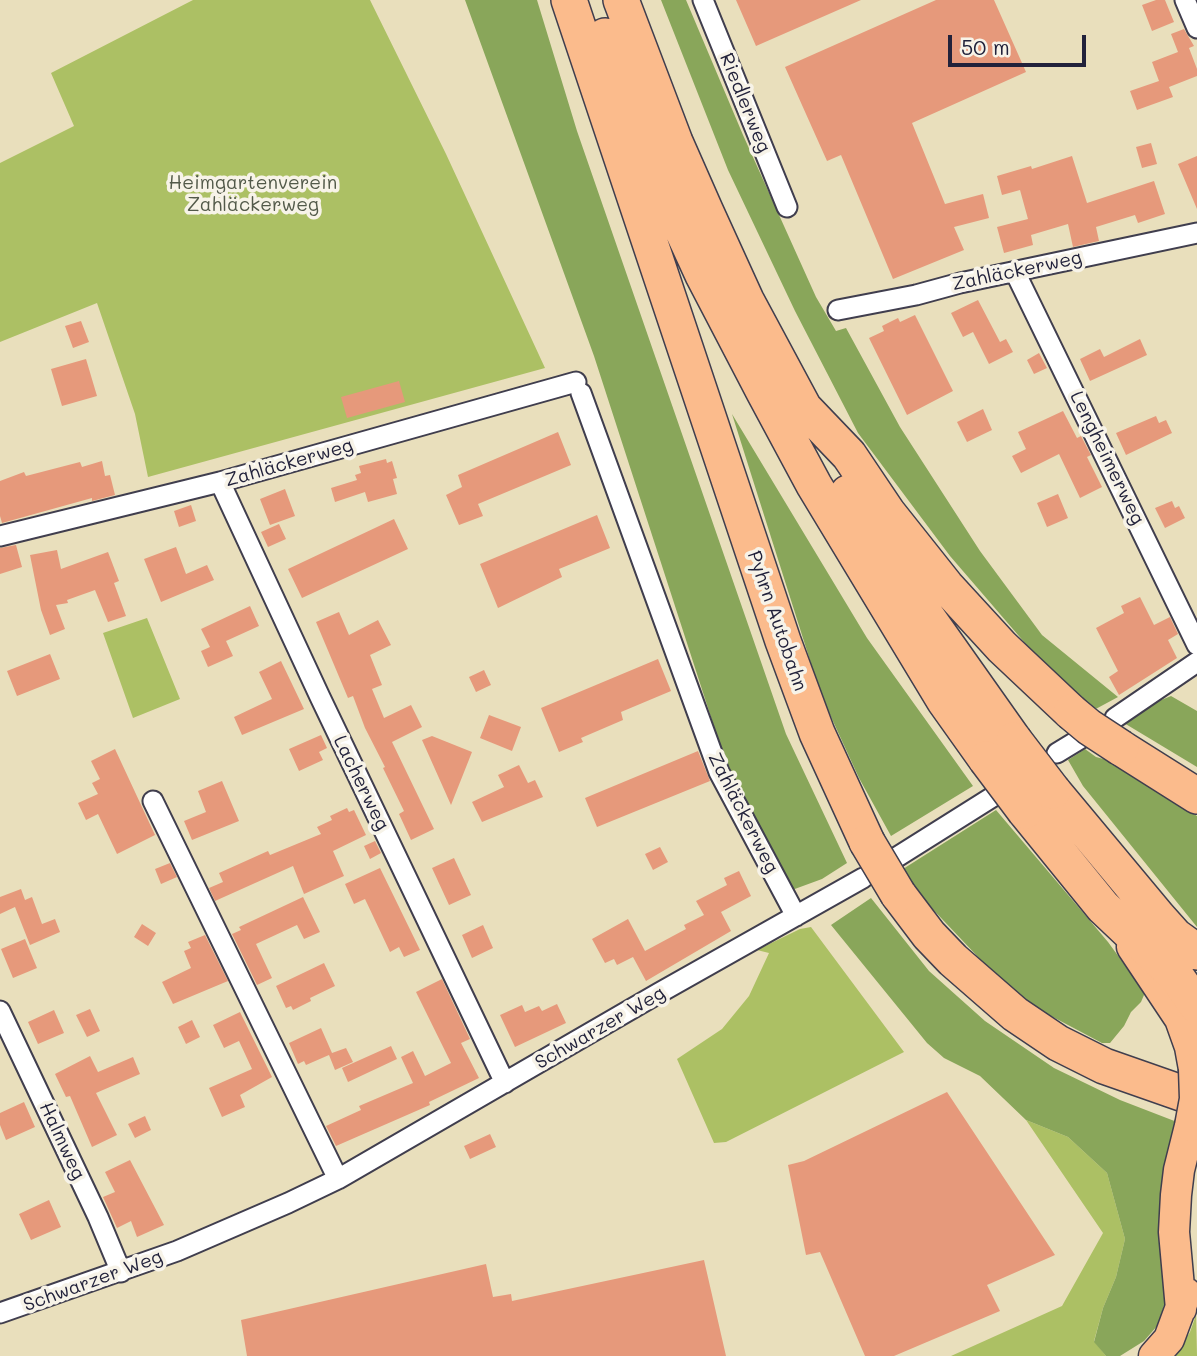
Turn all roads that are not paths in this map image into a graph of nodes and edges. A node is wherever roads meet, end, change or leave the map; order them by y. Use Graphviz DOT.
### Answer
graph roads {
  1 [pos="569,0"];
  2 [pos="592,0"];
  3 [pos="621,0"];
  4 [pos="703,0"];
  5 [pos="1185,0"];
  6 [pos="1197,28"];
  7 [pos="787,206"];
  8 [pos="1197,233"];
  9 [pos="1015,272"];
  10 [pos="838,310"];
  11 [pos="804,408"];
  12 [pos="220,482"];
  13 [pos="0,536"];
  14 [pos="1197,645"];
  15 [pos="1197,662"];
  16 [pos="1075,725"];
  17 [pos="1118,733"];
  18 [pos="1057,753"];
  19 [pos="994,796"];
  20 [pos="1197,796"];
  21 [pos="153,801"];
  22 [pos="882,850"];
  23 [pos="863,878"];
  24 [pos="1103,907"];
  25 [pos="796,916"];
  26 [pos="1197,951"];
  27 [pos="1197,1006"];
  28 [pos="0,1011"];
  29 [pos="505,1083"];
  30 [pos="1189,1096"];
  31 [pos="1197,1169"];
  32 [pos="338,1178"];
  33 [pos="121,1272"];
  34 [pos="1195,1277"];
  35 [pos="1181,1309"];
  36 [pos="0,1313"];
  37 [pos="1154,1356"];
  1 -- 22 [label="highway, Pyhrn Autobahn"];
  2 -- 24 [label="highway, bridge"];
  3 -- 11 [label="highway"];
  4 -- 7 [label="street, Riedlerweg"];
  5 -- 6 [label="street"];
  8 -- 9 [label="street, Zahläckerweg"];
  9 -- 10 [label="street, Zahläckerweg"];
  9 -- 14 [label="street, Lengheimerweg"];
  11 -- 16 [label="highway"];
  11 -- 26 [label="highway, bridge"];
  12 -- 13 [label="street, Zahläckerweg"];
  12 -- 25 [label="street, Zahläckerweg"];
  12 -- 29 [label="street, Lacherweg"];
  15 -- 17 [label="street"];
  16 -- 17 [label="highway, bridge"];
  16 -- 18 [label="street"];
  17 -- 20 [label="highway"];
  19 -- 22 [label="street"];
  21 -- 32 [label="street"];
  22 -- 30 [label="highway, Pyhrn Autobahn, bridge"];
  23 -- 25 [label="street, Schwarzer Weg"];
  24 -- 27 [label="highway"];
  24 -- 30 [label="main road"];
  25 -- 29 [label="street, Schwarzer Weg"];
  28 -- 33 [label="street, Halmweg"];
  29 -- 32 [label="street, Schwarzer Weg"];
  30 -- 35 [label="main road"];
  31 -- 34 [label="main road"];
  32 -- 33 [label="street, Schwarzer Weg"];
  33 -- 36 [label="street, Schwarzer Weg"];
  34 -- 35 [label="main road"];
  35 -- 37 [label="main road"];
}
